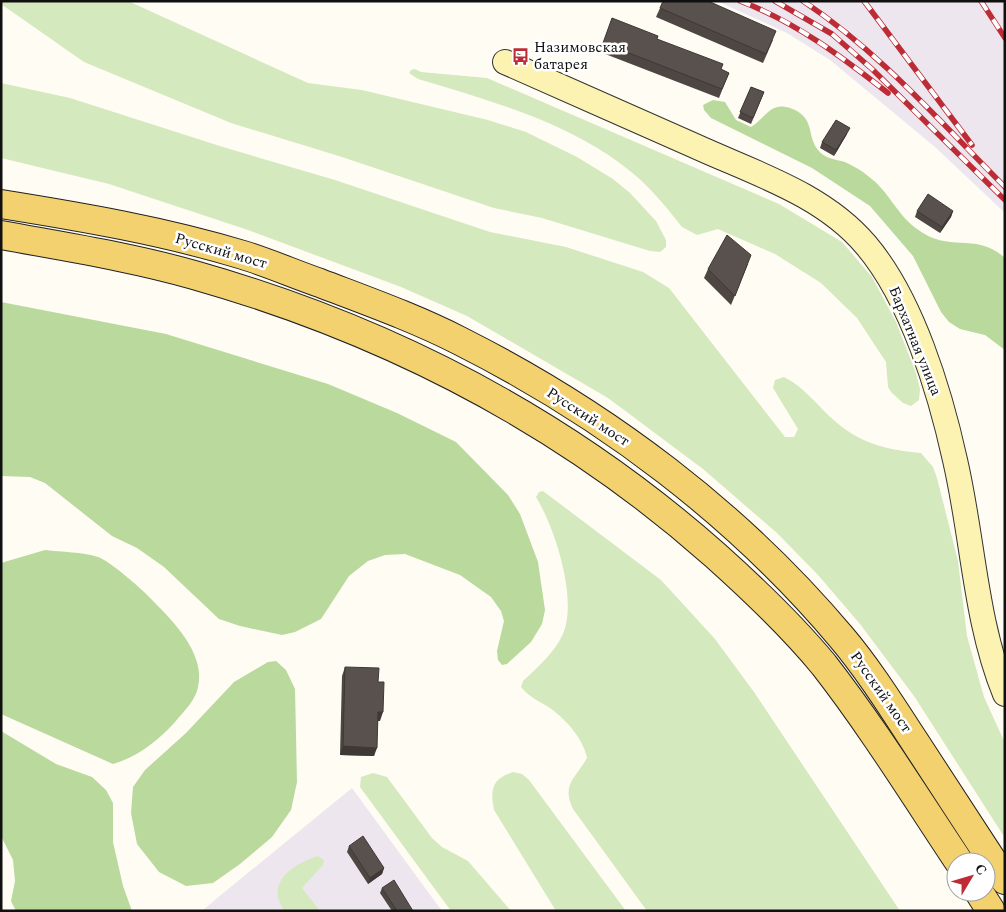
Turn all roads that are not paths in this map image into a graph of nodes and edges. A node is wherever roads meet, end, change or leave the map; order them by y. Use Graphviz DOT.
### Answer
graph roads {
  1 [pos="505,62"];
  2 [pos="1,204"];
  3 [pos="1,235"];
  4 [pos="1005,694"];
  5 [pos="952,852"];
  6 [pos="1005,880"];
  1 -- 4 [label="street, Бархатная улица"];
  2 -- 6 [label="main road, Русский мост"];
  3 -- 5 [label="main road, Русский мост"];
}
